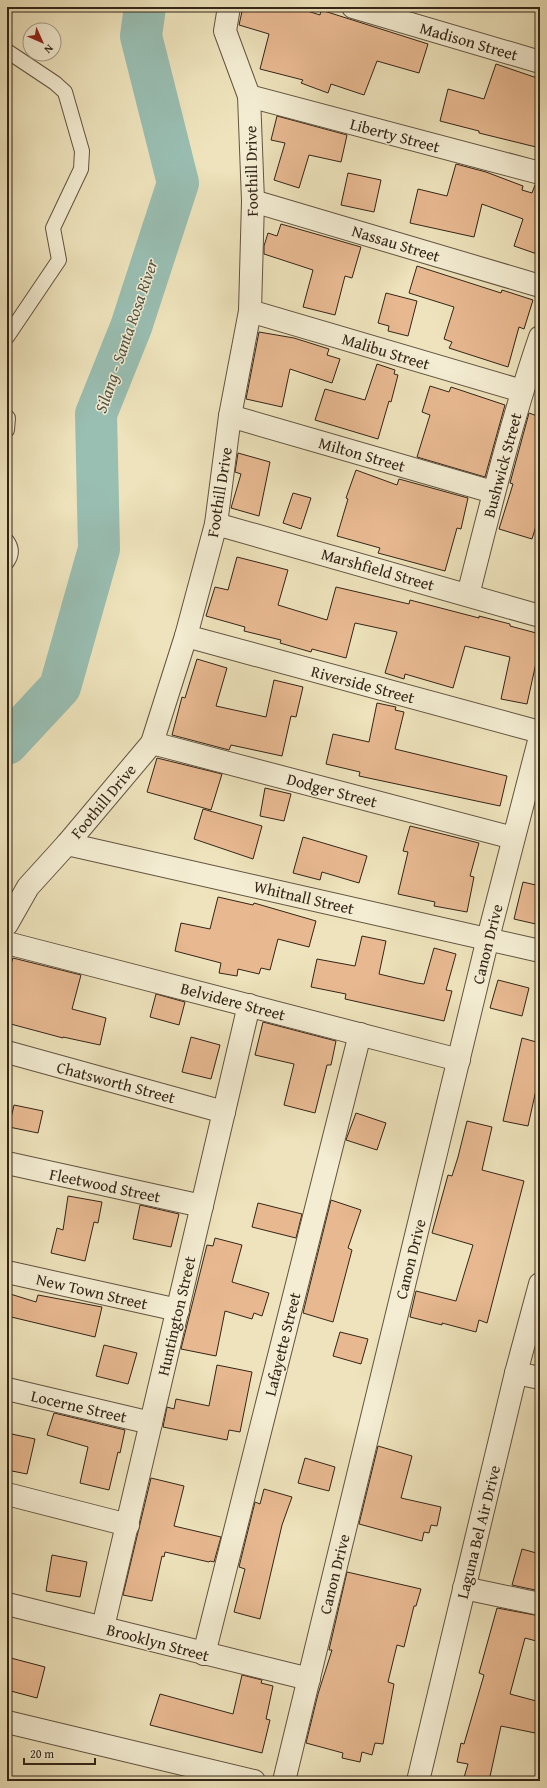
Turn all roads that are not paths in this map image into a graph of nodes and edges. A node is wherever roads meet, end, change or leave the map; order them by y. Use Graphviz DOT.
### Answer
graph roads {
  1 [pos="229,7"];
  2 [pos="353,7"];
  3 [pos="7,51"];
  4 [pos="540,62"];
  5 [pos="249,96"];
  6 [pos="540,174"];
  7 [pos="253,200"];
  8 [pos="540,286"];
  9 [pos="250,311"];
  10 [pos="7,337"];
  11 [pos="540,337"];
  12 [pos="522,391"];
  13 [pos="230,416"];
  14 [pos="7,417"];
  15 [pos="7,430"];
  16 [pos="494,492"];
  17 [pos="216,524"];
  18 [pos="7,541"];
  19 [pos="7,562"];
  20 [pos="468,595"];
  21 [pos="540,616"];
  22 [pos="186,636"];
  23 [pos="540,732"];
  24 [pos="540,738"];
  25 [pos="152,742"];
  26 [pos="513,838"];
  27 [pos="67,844"];
  28 [pos="7,924"];
  29 [pos="488,938"];
  30 [pos="7,943"];
  31 [pos="540,951"];
  32 [pos="249,1005"];
  33 [pos="360,1034"];
  34 [pos="7,1052"];
  35 [pos="459,1060"];
  36 [pos="224,1112"];
  37 [pos="7,1163"];
  38 [pos="202,1206"];
  39 [pos="7,1272"];
  40 [pos="540,1284"];
  41 [pos="178,1310"];
  42 [pos="516,1373"];
  43 [pos="540,1378"];
  44 [pos="7,1389"];
  45 [pos="151,1423"];
  46 [pos="7,1494"];
  47 [pos="128,1525"];
  48 [pos="464,1588"];
  49 [pos="7,1604"];
  50 [pos="540,1604"];
  51 [pos="103,1627"];
  52 [pos="204,1654"];
  53 [pos="309,1679"];
  54 [pos="7,1722"];
  55 [pos="254,1781"];
  56 [pos="284,1781"];
  57 [pos="418,1781"];
  1 -- 5 [label="street, Foothill Drive"];
  2 -- 4 [label="street, Madison Street"];
  3 -- 10 [label="lane"];
  5 -- 6 [label="street, Liberty Street"];
  5 -- 7 [label="street, Foothill Drive"];
  7 -- 8 [label="street, Nassau Street"];
  7 -- 9 [label="street, Foothill Drive"];
  9 -- 12 [label="street, Malibu Street"];
  9 -- 13 [label="street, Foothill Drive"];
  11 -- 12 [label="street, Bushwick Street"];
  12 -- 16 [label="street, Bushwick Street"];
  13 -- 16 [label="street, Milton Street"];
  13 -- 17 [label="street, Foothill Drive"];
  14 -- 15 [label="lane"];
  16 -- 20 [label="street, Bushwick Street"];
  17 -- 20 [label="street, Marshfield Street"];
  17 -- 22 [label="street, Foothill Drive"];
  18 -- 19 [label="lane"];
  20 -- 21 [label="street, Marshfield Street"];
  22 -- 23 [label="street, Riverside Street"];
  22 -- 25 [label="street, Foothill Drive"];
  24 -- 26 [label="street, Canon Drive"];
  25 -- 26 [label="street, Dodger Street"];
  25 -- 27 [label="street, Foothill Drive"];
  26 -- 29 [label="street, Canon Drive"];
  27 -- 28 [label="street, Foothill Drive"];
  27 -- 29 [label="street, Whitnall Street"];
  29 -- 31 [label="street, Whitnall Street"];
  29 -- 35 [label="street, Canon Drive"];
  30 -- 32 [label="street, Belvidere Street"];
  32 -- 33 [label="street, Belvidere Street"];
  32 -- 36 [label="street, Huntington Street"];
  33 -- 35 [label="street, Belvidere Street"];
  33 -- 52 [label="street, Lafayette Street"];
  34 -- 36 [label="street, Chatsworth Street"];
  35 -- 53 [label="street, Canon Drive"];
  36 -- 38 [label="street, Huntington Street"];
  37 -- 38 [label="street, Fleetwood Street"];
  38 -- 41 [label="street, Huntington Street"];
  39 -- 41 [label="street, New Town Street"];
  40 -- 42 [label="street, Laguna Bel Air Drive"];
  41 -- 45 [label="street, Huntington Street"];
  42 -- 43 [label="street"];
  42 -- 48 [label="street, Laguna Bel Air Drive"];
  44 -- 45 [label="street, Locerne Street"];
  45 -- 47 [label="street, Huntington Street"];
  46 -- 47 [label="street"];
  47 -- 51 [label="street, Huntington Street"];
  48 -- 50 [label="street"];
  48 -- 57 [label="street, Laguna Bel Air Drive"];
  49 -- 51 [label="street, Brooklyn Street"];
  51 -- 52 [label="street, Brooklyn Street"];
  52 -- 53 [label="street, Brooklyn Street"];
  53 -- 56 [label="street, Canon Drive"];
  54 -- 55 [label="street"];
}
